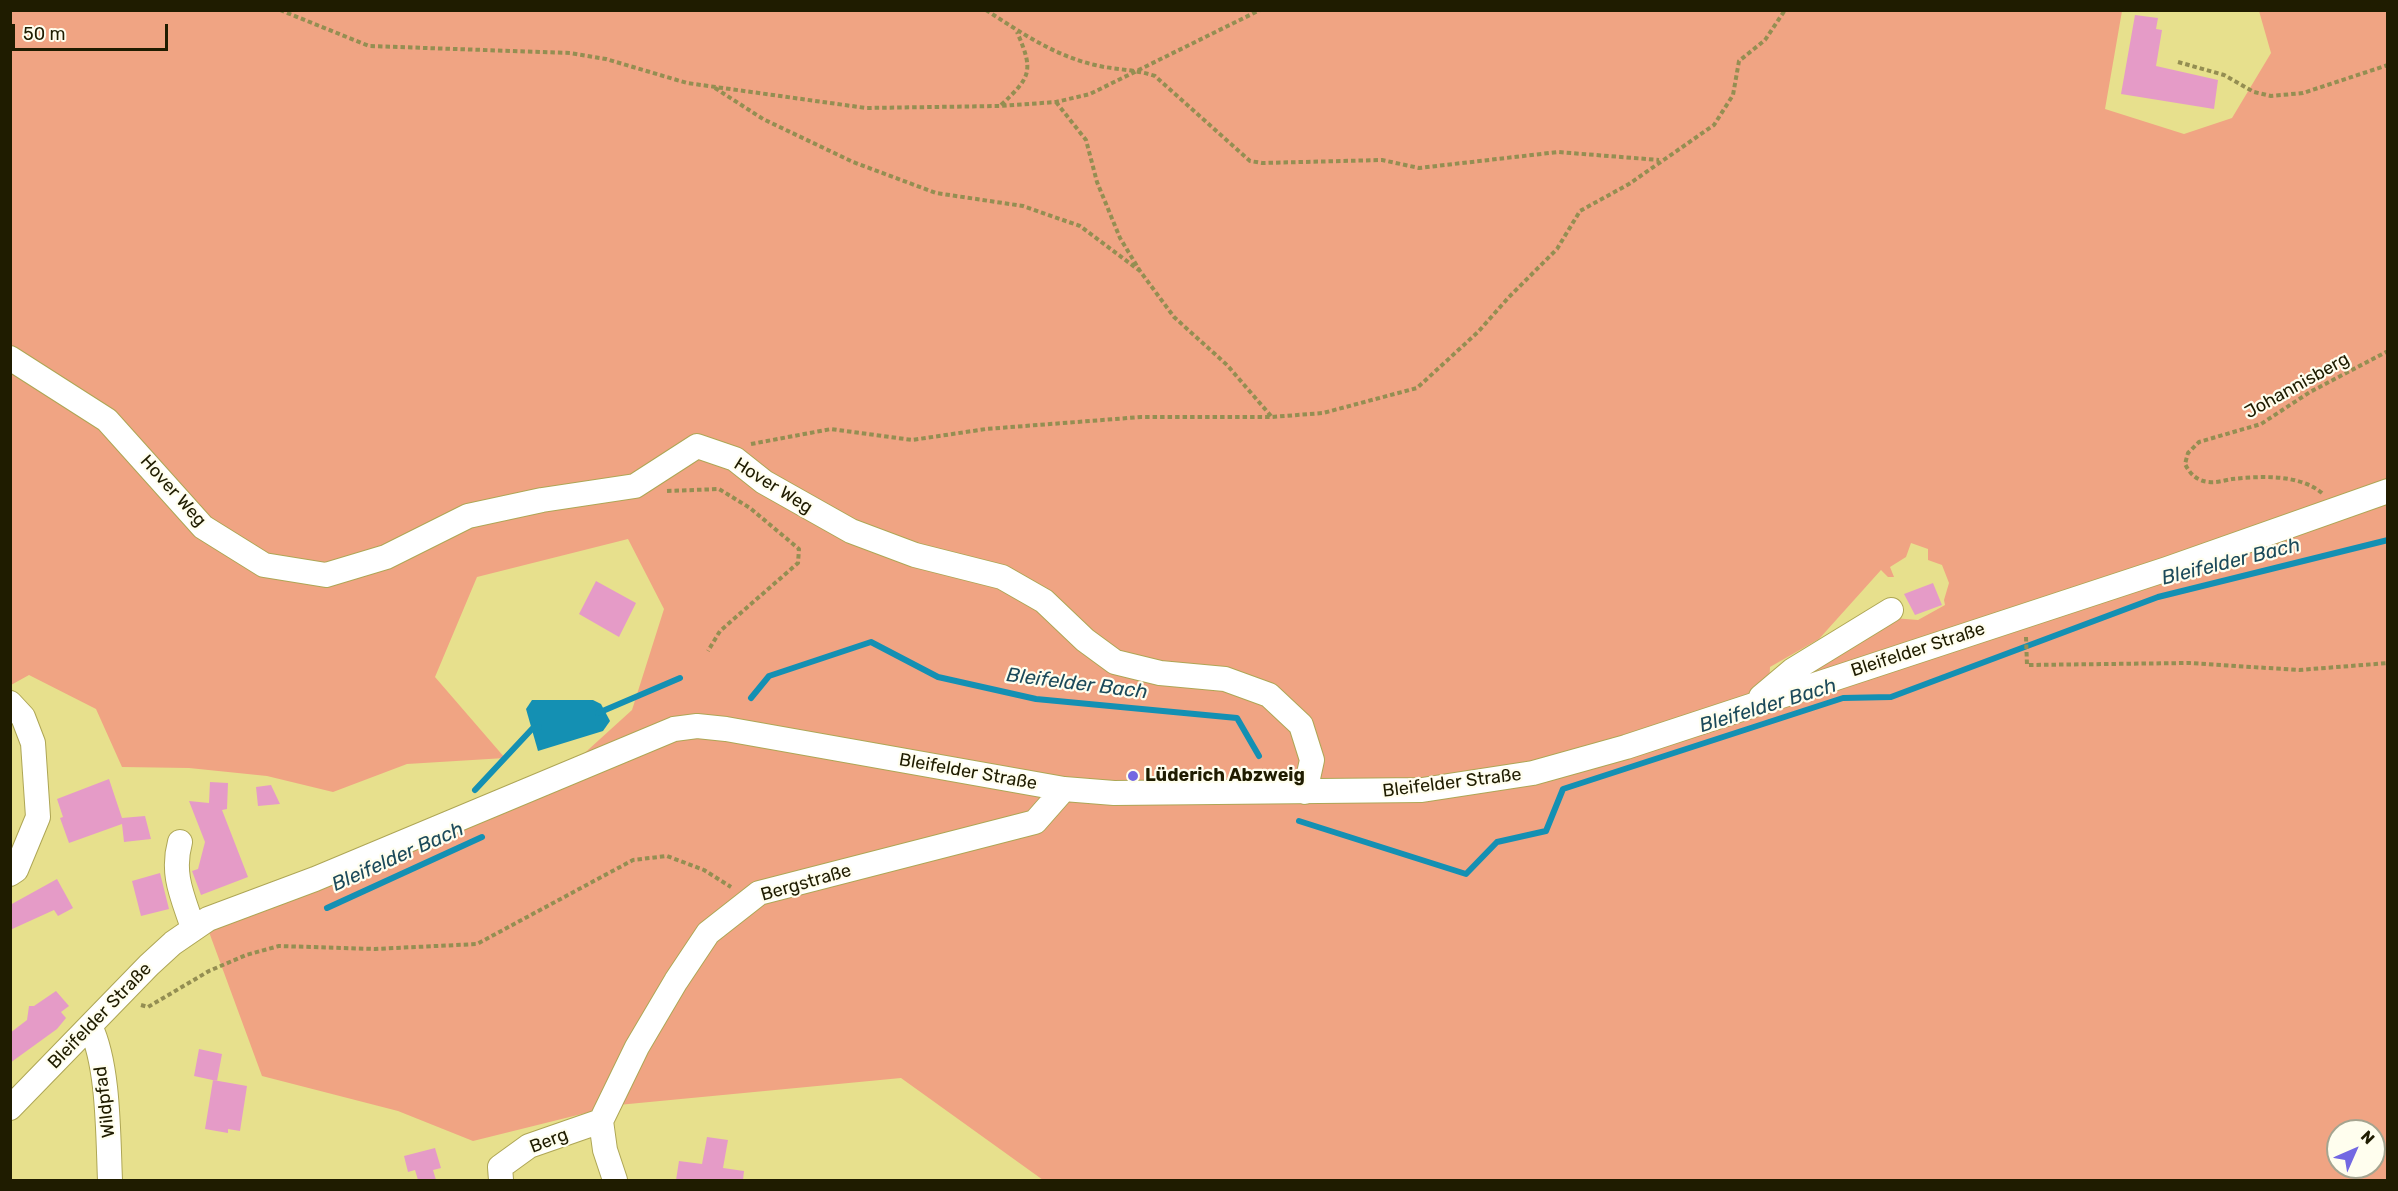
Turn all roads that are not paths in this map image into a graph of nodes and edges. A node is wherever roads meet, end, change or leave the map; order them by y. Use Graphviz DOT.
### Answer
graph roads {
  1 [pos="10,358"];
  2 [pos="2388,491"];
  3 [pos="1891,610"];
  4 [pos="10,703"];
  5 [pos="1750,706"];
  6 [pos="1064,789"];
  7 [pos="1305,792"];
  8 [pos="180,842"];
  9 [pos="10,874"];
  10 [pos="193,928"];
  11 [pos="90,1026"];
  12 [pos="10,1108"];
  13 [pos="601,1121"];
  14 [pos="496,1176"];
  15 [pos="110,1180"];
  16 [pos="615,1180"];
  1 -- 7 [label="street, Hover Weg"];
  2 -- 5 [label="street, Bleifelder Straße"];
  3 -- 5 [label="street"];
  4 -- 9 [label="street"];
  5 -- 7 [label="street, Bleifelder Straße"];
  6 -- 7 [label="street, Bleifelder Straße"];
  6 -- 10 [label="street, Bleifelder Straße"];
  6 -- 13 [label="street, Bergstraße"];
  8 -- 10 [label="street"];
  10 -- 11 [label="street, Bleifelder Straße"];
  11 -- 12 [label="street, Bleifelder Straße"];
  11 -- 15 [label="street, Wildpfad"];
  13 -- 14 [label="street, Berg"];
  13 -- 16 [label="street"];
}
